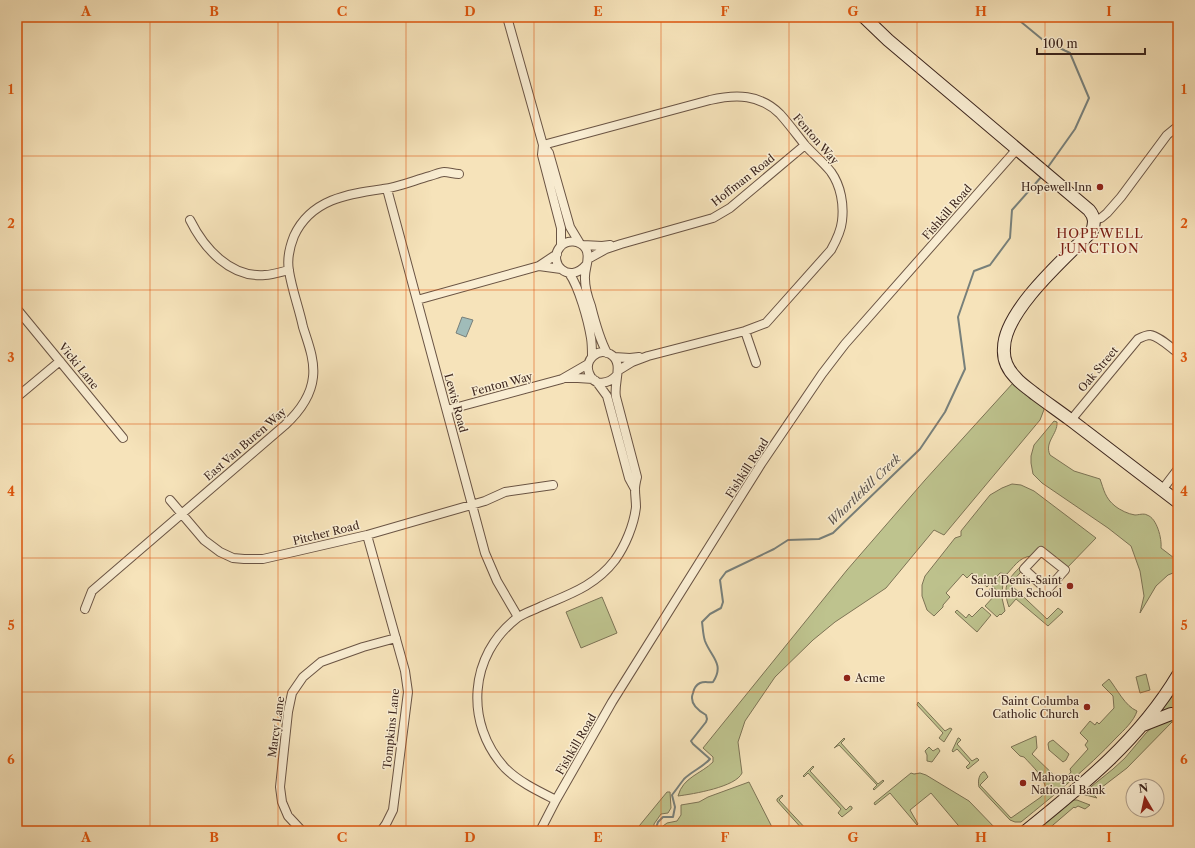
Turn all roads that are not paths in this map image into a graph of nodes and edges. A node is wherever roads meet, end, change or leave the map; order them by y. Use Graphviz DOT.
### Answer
graph roads {
  1 [pos="509,17"];
  2 [pos="864,17"];
  3 [pos="1178,126"];
  4 [pos="543,145"];
  5 [pos="805,145"];
  6 [pos="1017,149"];
  7 [pos="459,174"];
  8 [pos="387,188"];
  9 [pos="190,220"];
  10 [pos="1094,220"];
  11 [pos="581,244"];
  12 [pos="621,244"];
  13 [pos="559,250"];
  14 [pos="587,262"];
  15 [pos="539,266"];
  16 [pos="289,270"];
  17 [pos="565,271"];
  18 [pos="417,300"];
  19 [pos="17,309"];
  20 [pos="745,330"];
  21 [pos="611,354"];
  22 [pos="1178,354"];
  23 [pos="648,356"];
  24 [pos="60,361"];
  25 [pos="590,361"];
  26 [pos="756,363"];
  27 [pos="618,373"];
  28 [pos="562,378"];
  29 [pos="594,380"];
  30 [pos="17,397"];
  31 [pos="447,410"];
  32 [pos="1071,420"];
  33 [pos="123,438"];
  34 [pos="1178,469"];
  35 [pos="553,484"];
  36 [pos="635,489"];
  37 [pos="1162,490"];
  38 [pos="170,500"];
  39 [pos="1178,502"];
  40 [pos="472,505"];
  41 [pos="182,513"];
  42 [pos="367,534"];
  43 [pos="1033,559"];
  44 [pos="85,609"];
  45 [pos="518,617"];
  46 [pos="396,638"];
  47 [pos="1176,683"];
  48 [pos="1178,715"];
  49 [pos="1142,726"];
  50 [pos="556,800"];
  51 [pos="302,831"];
  52 [pos="381,831"];
  53 [pos="540,831"];
  54 [pos="1026,831"];
  1 -- 4 [label="street"];
  2 -- 6 [label="main road"];
  3 -- 10 [label="street"];
  4 -- 5 [label="street, Fenton Way"];
  4 -- 11 [label="street"];
  4 -- 13 [label="street"];
  5 -- 12 [label="street, Hoffman Road"];
  5 -- 20 [label="street, Fenton Way"];
  6 -- 10 [label="main road"];
  6 -- 50 [label="street, Fishkill Road"];
  7 -- 8 [label="street, East Van Buren Way"];
  8 -- 16 [label="street, East Van Buren Way"];
  8 -- 18 [label="street, Lewis Road"];
  9 -- 16 [label="street"];
  10 -- 32 [label="main road"];
  11 -- 12 [label="street, Hoffman Road"];
  11 -- 13 [label="street"];
  11 -- 14 [label="street"];
  12 -- 14 [label="street, Hoffman Road"];
  13 -- 15 [label="street"];
  13 -- 17 [label="street"];
  14 -- 17 [label="street"];
  14 -- 21 [label="street"];
  15 -- 17 [label="street"];
  15 -- 18 [label="street"];
  16 -- 41 [label="street, East Van Buren Way"];
  17 -- 25 [label="street"];
  18 -- 31 [label="street, Lewis Road"];
  19 -- 24 [label="street, Vicki Lane"];
  20 -- 23 [label="street, Fenton Way"];
  20 -- 26 [label="street"];
  21 -- 23 [label="street, Fenton Way"];
  21 -- 25 [label="street"];
  21 -- 27 [label="street"];
  22 -- 32 [label="street, Oak Street"];
  23 -- 27 [label="street, Fenton Way"];
  24 -- 30 [label="street"];
  24 -- 33 [label="street, Vicki Lane"];
  25 -- 28 [label="street, Fenton Way"];
  25 -- 29 [label="street"];
  27 -- 29 [label="street"];
  27 -- 36 [label="street"];
  28 -- 29 [label="street, Fenton Way"];
  28 -- 31 [label="street, Fenton Way"];
  29 -- 36 [label="street"];
  31 -- 40 [label="street, Lewis Road"];
  32 -- 37 [label="main road"];
  34 -- 37 [label="street"];
  35 -- 40 [label="street, Pitcher Road"];
  36 -- 45 [label="street"];
  37 -- 39 [label="main road"];
  38 -- 41 [label="street, Pitcher Road"];
  40 -- 42 [label="street, Pitcher Road"];
  40 -- 45 [label="street, Lewis Road"];
  41 -- 42 [label="street, Pitcher Road"];
  41 -- 44 [label="street, East Van Buren Way"];
  42 -- 46 [label="street, Tompkins Lane"];
  43 -- 43 [label="street"];
  45 -- 50 [label="street"];
  46 -- 51 [label="street, Marcy Lane"];
  46 -- 52 [label="street, Tompkins Lane"];
  47 -- 49 [label="main road"];
  48 -- 49 [label="main road"];
  49 -- 54 [label="main road"];
  50 -- 53 [label="street, Fishkill Road"];
}
